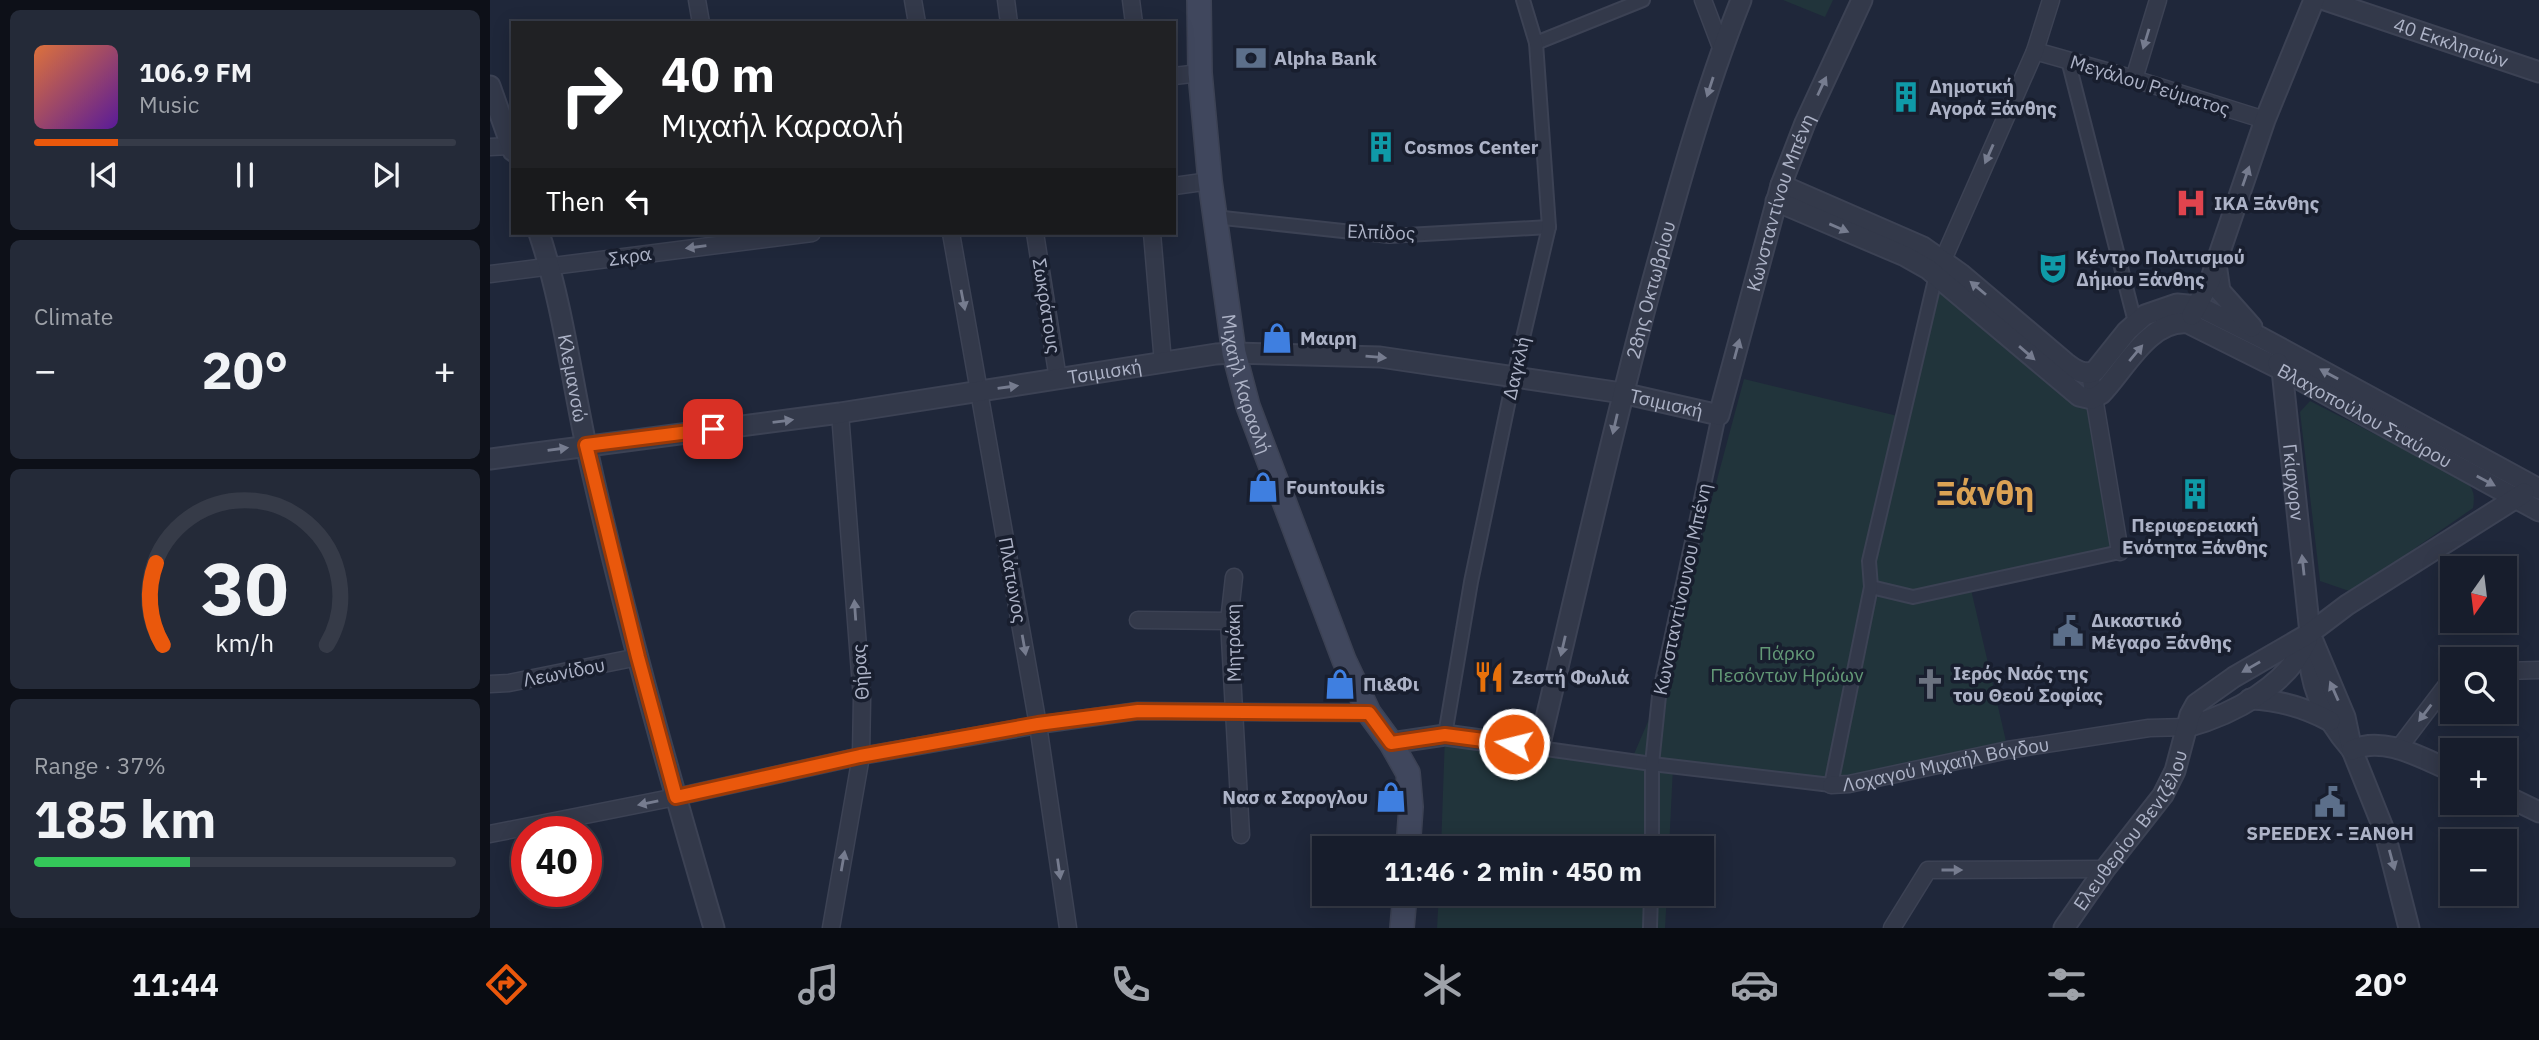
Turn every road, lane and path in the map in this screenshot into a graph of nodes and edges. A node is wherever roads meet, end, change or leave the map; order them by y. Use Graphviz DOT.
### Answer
graph roads {
  1 [pos="697,0"];
  2 [pos="913,0"];
  3 [pos="1006,0"];
  4 [pos="1012,0"];
  5 [pos="1131,0"];
  6 [pos="1199,0"];
  7 [pos="1523,0"];
  8 [pos="1643,0"];
  9 [pos="1703,0"];
  10 [pos="1741,0"];
  11 [pos="1862,0"];
  12 [pos="2051,0"];
  13 [pos="2158,0"];
  14 [pos="2314,0"];
  15 [pos="2325,0"];
  16 [pos="701,21"];
  17 [pos="917,21"];
  18 [pos="1009,21"];
  19 [pos="1134,21"];
  20 [pos="1535,43"];
  21 [pos="1722,50"];
  22 [pos="2035,51"];
  23 [pos="2068,60"];
  24 [pos="2539,72"];
  25 [pos="1200,73"];
  26 [pos="1176,76"];
  27 [pos="2134,79"];
  28 [pos="490,86"];
  29 [pos="2265,120"];
  30 [pos="511,145"];
  31 [pos="490,146"];
  32 [pos="511,148"];
  33 [pos="1210,181"];
  34 [pos="1176,186"];
  35 [pos="1779,193"];
  36 [pos="1214,217"];
  37 [pos="1549,227"];
  38 [pos="540,235"];
  39 [pos="774,235"];
  40 [pos="951,235"];
  41 [pos="1035,235"];
  42 [pos="1152,235"];
  43 [pos="735,237"];
  44 [pos="2216,264"];
  45 [pos="550,267"];
  46 [pos="1939,267"];
  47 [pos="490,274"];
  48 [pos="2193,314"];
  49 [pos="2135,322"];
  50 [pos="2262,338"];
  51 [pos="1234,353"];
  52 [pos="1163,363"];
  53 [pos="2282,370"];
  54 [pos="2090,373"];
  55 [pos="1514,376"];
  56 [pos="1058,379"];
  57 [pos="980,391"];
  58 [pos="1622,393"];
  59 [pos="2094,399"];
  60 [pos="840,413"];
  61 [pos="1719,415"];
  62 [pos="586,445"];
  63 [pos="490,459"];
  64 [pos="2537,487"];
  65 [pos="2517,498"];
  66 [pos="2539,511"];
  67 [pos="2120,552"];
  68 [pos="1234,577"];
  69 [pos="1871,587"];
  70 [pos="1138,620"];
  71 [pos="1229,621"];
  72 [pos="2310,633"];
  73 [pos="638,657"];
  74 [pos="2539,670"];
  75 [pos="2517,671"];
  76 [pos="490,684"];
  77 [pos="2440,694"];
  78 [pos="2250,699"];
  79 [pos="1236,713"];
  80 [pos="1369,713"];
  81 [pos="2330,721"];
  82 [pos="1038,724"];
  83 [pos="2187,727"];
  84 [pos="1445,735"];
  85 [pos="1391,743"];
  86 [pos="1539,748"];
  87 [pos="2398,749"];
  88 [pos="2352,750"];
  89 [pos="860,756"];
  90 [pos="1652,764"];
  91 [pos="2440,766"];
  92 [pos="1832,786"];
  93 [pos="676,797"];
  94 [pos="2517,802"];
  95 [pos="2539,813"];
  96 [pos="490,834"];
  97 [pos="1241,835"];
  98 [pos="1409,836"];
  99 [pos="1652,836"];
  100 [pos="2105,869"];
  101 [pos="1404,906"];
  102 [pos="1651,906"];
  103 [pos="714,928"];
  104 [pos="831,928"];
  105 [pos="1068,928"];
  106 [pos="1402,928"];
  107 [pos="1650,928"];
  108 [pos="1892,928"];
  109 [pos="2064,928"];
  110 [pos="2409,928"];
  1 -- 16 [label="street"];
  2 -- 17 [label="street"];
  3 -- 4 [label="street"];
  3 -- 18 [label="street"];
  5 -- 19 [label="street"];
  6 -- 25 [label="main road, Μιχαήλ Καραολή"];
  7 -- 20 [label="street, Δαγκλή"];
  8 -- 20 [label="street"];
  9 -- 21 [label="street"];
  10 -- 21 [label="street, 28ης Οκτωβρίου"];
  35 -- 11 [label="street, Κωνσταντίνου Μπένη, one-way"];
  12 -- 22 [label="street"];
  13 -- 27 [label="street, one-way"];
  14 -- 29 [label="street"];
  15 -- 24 [label="street, 40 Εκκλησιών"];
  20 -- 37 [label="street, Δαγκλή"];
  21 -- 58 [label="street, 28ης Οκτωβρίου, one-way"];
  22 -- 23 [label="street, Μεγάλου Ρεύματος"];
  22 -- 46 [label="street, one-way"];
  23 -- 27 [label="street, Μεγάλου Ρεύματος"];
  23 -- 49 [label="street"];
  25 -- 26 [label="street"];
  25 -- 33 [label="main road, Μιχαήλ Καραολή"];
  27 -- 29 [label="street, Μεγάλου Ρεύματος"];
  28 -- 30 [label="street"];
  44 -- 29 [label="street, one-way"];
  31 -- 32 [label="street"];
  33 -- 34 [label="street"];
  33 -- 36 [label="main road, Μιχαήλ Καραολή"];
  35 -- 46 [label="street"];
  61 -- 35 [label="street, Κωνσταντίνου Μπένη, one-way"];
  36 -- 37 [label="street, Ελπίδος"];
  36 -- 51 [label="main road, Μιχαήλ Καραολή"];
  37 -- 55 [label="street, Δαγκλή"];
  38 -- 45 [label="street, Κλεμανσώ"];
  39 -- 43 [label="street, Σκρα"];
  40 -- 57 [label="street, Πλάτωνος, one-way"];
  41 -- 56 [label="street, Σωκράτους"];
  42 -- 52 [label="street"];
  43 -- 45 [label="street, Σκρα, one-way"];
  44 -- 48 [label="street"];
  44 -- 50 [label="street"];
  45 -- 47 [label="street, Σκρα"];
  45 -- 62 [label="street, Κλεμανσώ"];
  54 -- 46 [label="street, one-way"];
  46 -- 59 [label="street, one-way"];
  46 -- 69 [label="street"];
  48 -- 49 [label="street"];
  48 -- 50 [label="street, Βλαχοπούλου Σταύρου"];
  48 -- 53 [label="street, Βλαχοπούλου Σταύρου"];
  59 -- 48 [label="street, one-way"];
  49 -- 54 [label="street"];
  50 -- 53 [label="street, Γκίφχορν"];
  64 -- 50 [label="street, Βλαχοπούλου Σταύρου, one-way"];
  51 -- 52 [label="street, Τσιμισκή"];
  51 -- 55 [label="street, Τσιμισκή, one-way"];
  51 -- 80 [label="main road, Μιχαήλ Καραολή"];
  52 -- 56 [label="street, Τσιμισκή"];
  53 -- 65 [label="street, Βλαχοπούλου Σταύρου, one-way"];
  72 -- 53 [label="street, Γκίφχορν, one-way"];
  54 -- 59 [label="street"];
  55 -- 58 [label="street, Τσιμισκή"];
  55 -- 84 [label="street, Δαγκλή"];
  57 -- 56 [label="street, Τσιμισκή, one-way"];
  57 -- 60 [label="street, Τσιμισκή"];
  57 -- 82 [label="street, Πλάτωνος, one-way"];
  58 -- 61 [label="street, Τσιμισκή"];
  58 -- 86 [label="street, 28ης Οκτωβρίου, one-way"];
  59 -- 67 [label="street"];
  62 -- 60 [label="street, Τσιμισκή, one-way"];
  89 -- 60 [label="street, Θήρας, one-way"];
  61 -- 90 [label="street, Κωνσταντίνουνου Μπένη"];
  63 -- 62 [label="street, Τσιμισκή, one-way"];
  62 -- 73 [label="street, Κλεμανσώ"];
  64 -- 65 [label="street"];
  65 -- 66 [label="street, Βλαχοπούλου Σταύρου"];
  65 -- 72 [label="street"];
  67 -- 69 [label="street"];
  68 -- 71 [label="street, Μητράκη"];
  69 -- 92 [label="street"];
  70 -- 71 [label="street"];
  71 -- 79 [label="street, Μητράκη"];
  72 -- 78 [label="street, Λοχαγού Μιχαήλ Βόγδου"];
  72 -- 81 [label="street"];
  72 -- 83 [label="street, one-way"];
  88 -- 72 [label="street, one-way"];
  73 -- 76 [label="street, Λεωνίδου"];
  73 -- 93 [label="street, Κλεμανσώ"];
  74 -- 75 [label="street"];
  77 -- 87 [label="street, one-way"];
  78 -- 81 [label="street"];
  78 -- 83 [label="street, Λοχαγού Μιχαήλ Βόγδου"];
  79 -- 80 [label="street"];
  79 -- 82 [label="street"];
  79 -- 97 [label="street, Μητράκη"];
  80 -- 85 [label="main road, Μιχαήλ Καραολή"];
  81 -- 88 [label="street"];
  82 -- 89 [label="street"];
  82 -- 105 [label="street, Πλάτωνος, one-way"];
  83 -- 92 [label="street, Λοχαγού Μιχαήλ Βόγδου"];
  83 -- 100 [label="street, Ελευθερίου Βενιζέλου"];
  84 -- 85 [label="street"];
  84 -- 86 [label="street"];
  85 -- 98 [label="main road, Μιχαήλ Καραολή"];
  86 -- 90 [label="street, Λοχαγού Μιχαήλ Βόγδου"];
  87 -- 88 [label="street"];
  87 -- 91 [label="street"];
  88 -- 110 [label="street, one-way"];
  89 -- 93 [label="street"];
  104 -- 89 [label="street, Θήρας, one-way"];
  90 -- 92 [label="street, Λοχαγού Μιχαήλ Βόγδου"];
  90 -- 99 [label="street, Κωνσταντίνουνου Μπένη"];
  93 -- 96 [label="street, one-way"];
  93 -- 103 [label="street, Κλεμανσώ"];
  94 -- 95 [label="street"];
  108 -- 100 [label="street, one-way"];
  100 -- 109 [label="street, Ελευθερίου Βενιζέλου"];
  101 -- 106 [label="main road"];
  102 -- 107 [label="street"];
}
